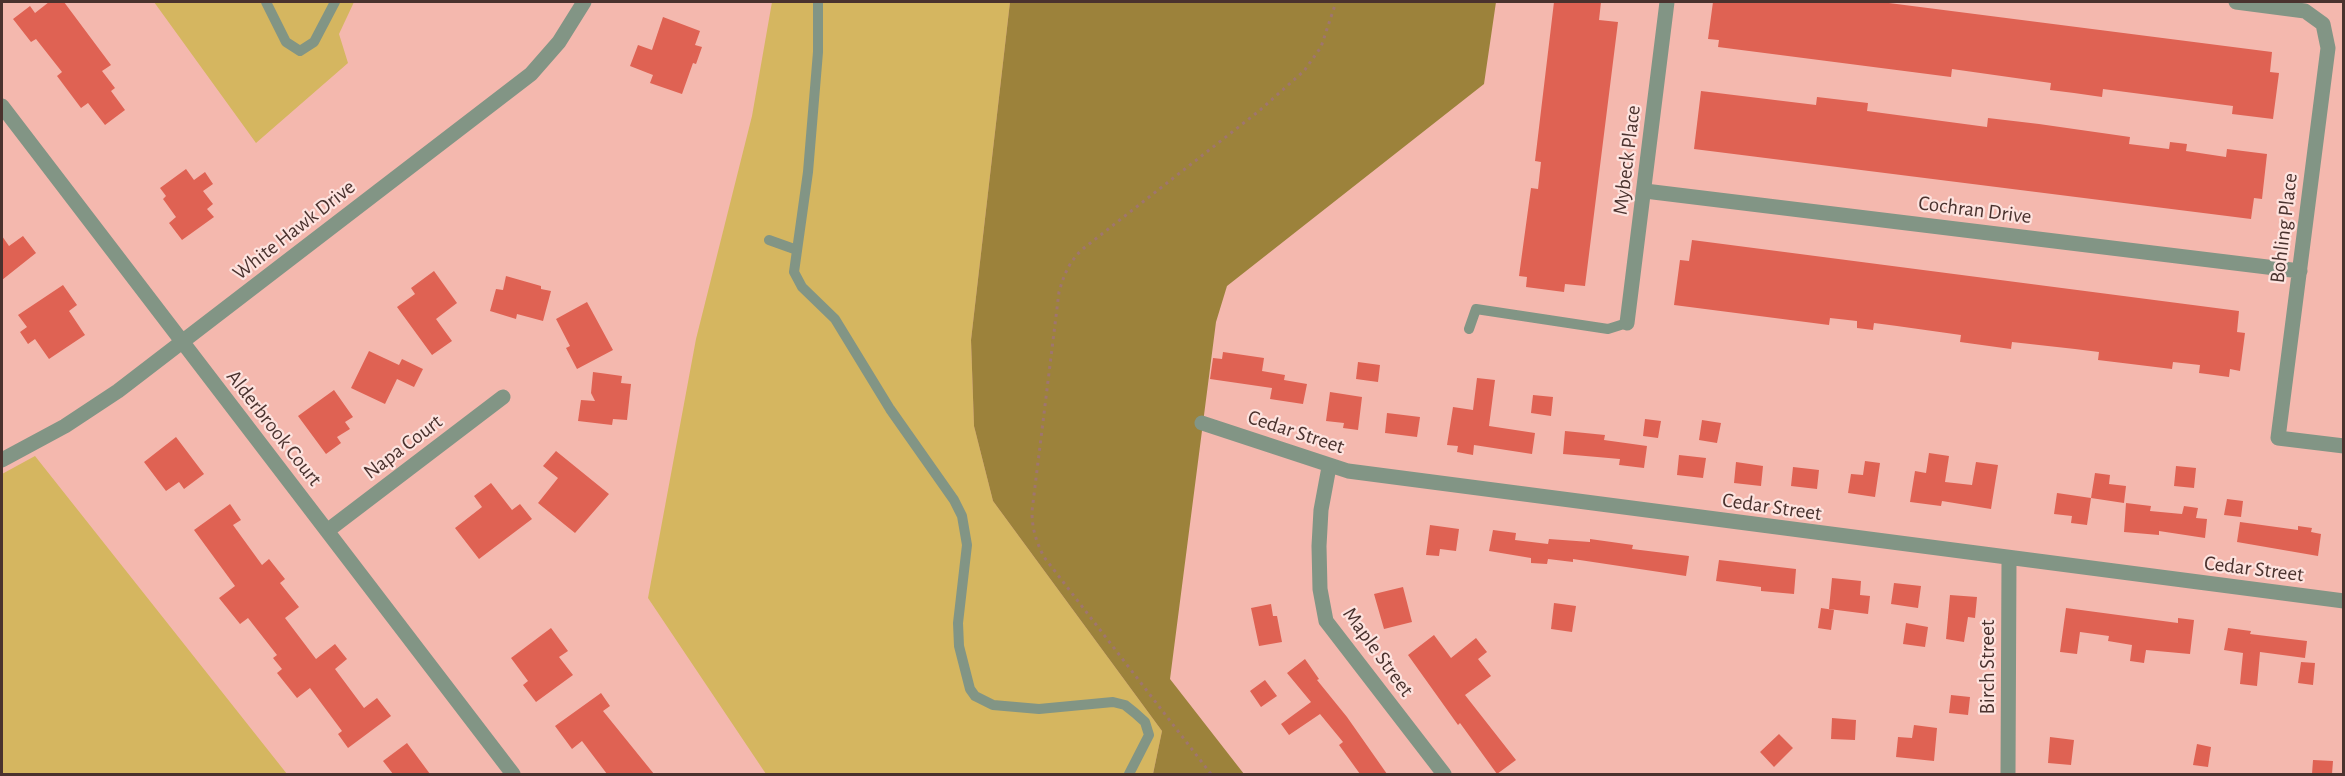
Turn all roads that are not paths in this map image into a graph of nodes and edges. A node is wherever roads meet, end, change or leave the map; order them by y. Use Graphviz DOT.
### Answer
graph roads {
  1 [pos="266,2"];
  2 [pos="335,2"];
  3 [pos="584,2"];
  4 [pos="818,2"];
  5 [pos="1667,2"];
  6 [pos="2236,2"];
  7 [pos="2,106"];
  8 [pos="1646,190"];
  9 [pos="769,240"];
  10 [pos="797,250"];
  11 [pos="2300,272"];
  12 [pos="1627,323"];
  13 [pos="1469,328"];
  14 [pos="182,343"];
  15 [pos="503,397"];
  16 [pos="1202,423"];
  17 [pos="2343,446"];
  18 [pos="2,460"];
  19 [pos="1329,467"];
  20 [pos="327,531"];
  21 [pos="2009,560"];
  22 [pos="2343,602"];
  23 [pos="513,774"];
  24 [pos="1129,774"];
  25 [pos="1444,774"];
  26 [pos="2008,774"];
  1 -- 2 [label="lane"];
  3 -- 14 [label="street, White Hawk Drive"];
  4 -- 10 [label="lane"];
  5 -- 8 [label="street, Mybeck Place"];
  6 -- 11 [label="street, Bohling Place"];
  7 -- 14 [label="street, Alderbrook Court"];
  8 -- 11 [label="street, Cochran Drive"];
  8 -- 12 [label="street, Mybeck Place"];
  9 -- 10 [label="lane"];
  10 -- 24 [label="lane"];
  11 -- 17 [label="street, Bohling Place"];
  12 -- 13 [label="lane"];
  14 -- 18 [label="street, White Hawk Drive"];
  14 -- 20 [label="street, Alderbrook Court"];
  15 -- 20 [label="street, Napa Court"];
  16 -- 19 [label="street, Cedar Street"];
  19 -- 21 [label="street, Cedar Street"];
  19 -- 25 [label="street, Maple Street"];
  20 -- 23 [label="street, Alderbrook Court"];
  21 -- 22 [label="street, Cedar Street"];
  21 -- 26 [label="street, Birch Street"];
}
